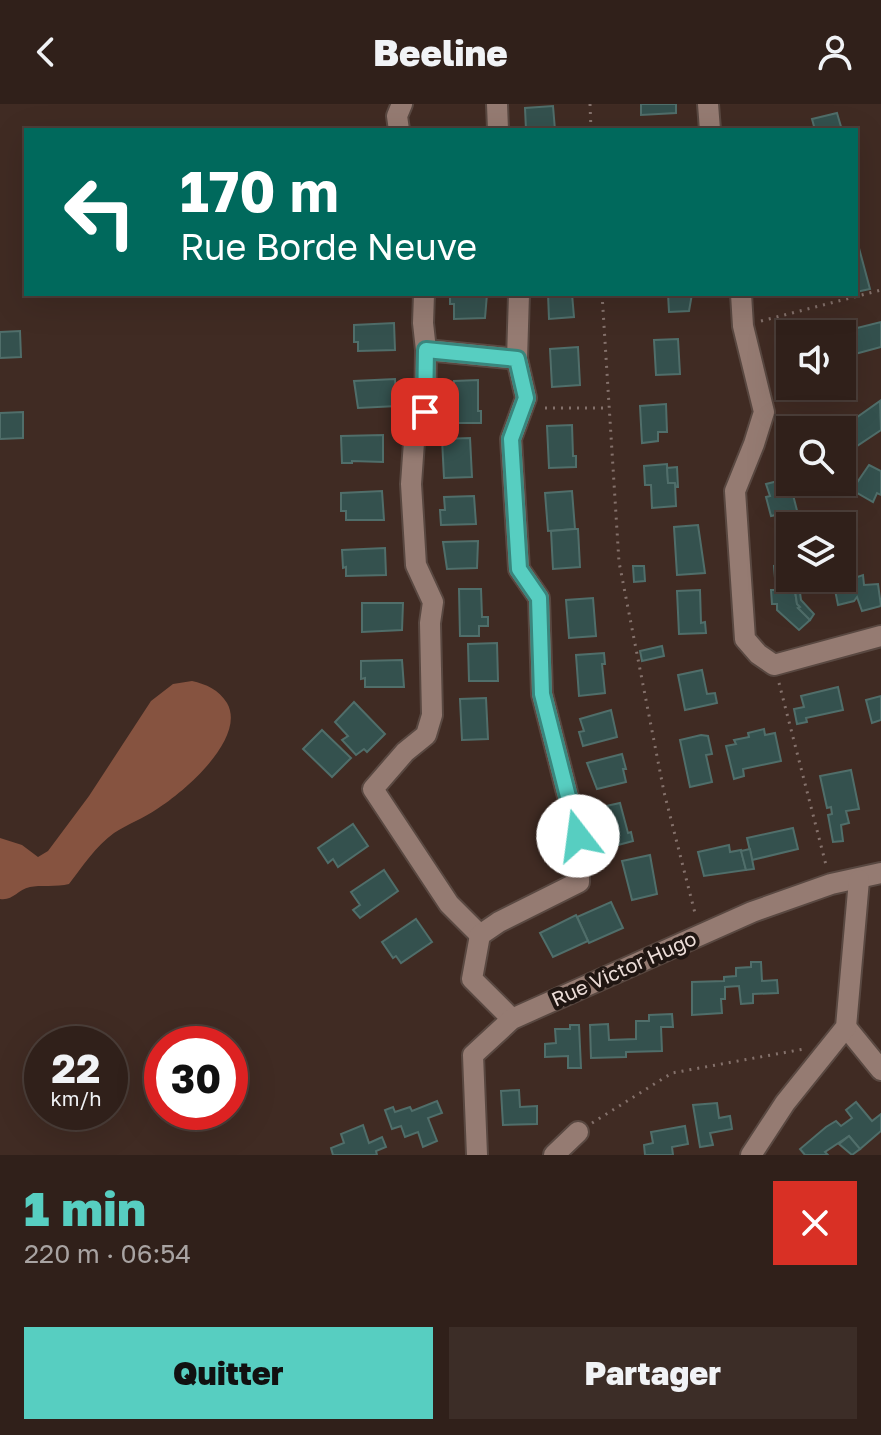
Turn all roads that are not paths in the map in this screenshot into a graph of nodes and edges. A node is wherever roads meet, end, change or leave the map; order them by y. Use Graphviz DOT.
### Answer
graph roads {
  1 [pos="402,104"];
  2 [pos="497,104"];
  3 [pos="708,104"];
  4 [pos="399,128"];
  5 [pos="498,128"];
  6 [pos="710,128"];
  7 [pos="424,296"];
  8 [pos="519,296"];
  9 [pos="741,296"];
  10 [pos="426,350"];
  11 [pos="517,359"];
  12 [pos="881,636"];
  13 [pos="881,873"];
  14 [pos="859,880"];
  15 [pos="480,935"];
  16 [pos="512,1019"];
  17 [pos="841,1035"];
  18 [pos="881,1070"];
  19 [pos="578,1132"];
  20 [pos="477,1155"];
  21 [pos="554,1155"];
  22 [pos="751,1155"];
  1 -- 4 [label="street"];
  2 -- 5 [label="street"];
  3 -- 6 [label="street"];
  7 -- 10 [label="street"];
  8 -- 11 [label="street"];
  9 -- 12 [label="street"];
  10 -- 11 [label="street"];
  10 -- 15 [label="street"];
  11 -- 15 [label="street"];
  13 -- 14 [label="street, Rue Victor Hugo"];
  14 -- 16 [label="street, Rue Victor Hugo"];
  14 -- 17 [label="street"];
  15 -- 16 [label="street"];
  16 -- 20 [label="street, Rue Victor Hugo"];
  17 -- 18 [label="street"];
  17 -- 22 [label="street"];
  19 -- 21 [label="street"];
}
